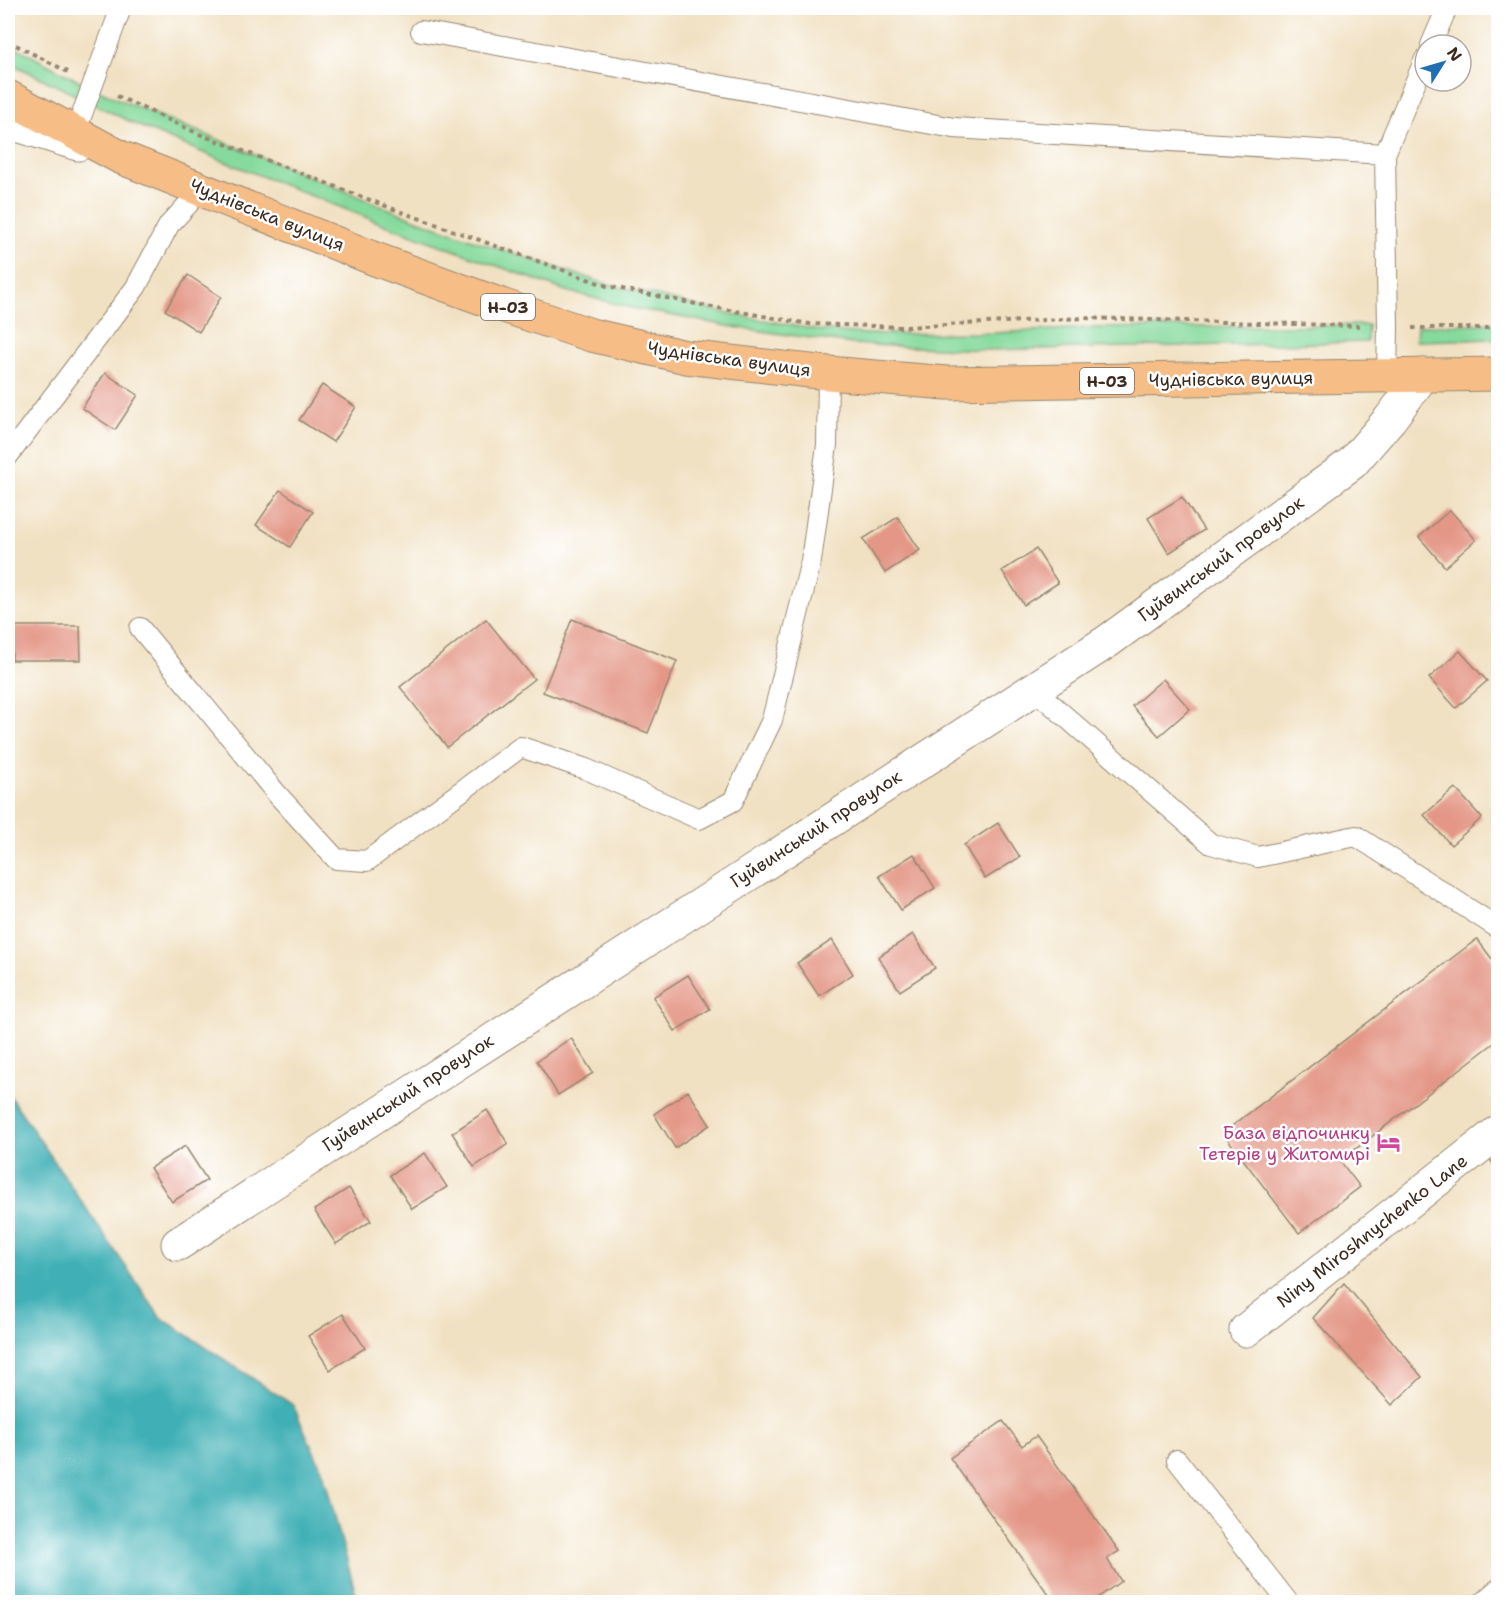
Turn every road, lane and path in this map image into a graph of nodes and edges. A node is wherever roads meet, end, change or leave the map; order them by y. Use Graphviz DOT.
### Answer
graph roads {
  1 [pos="121,8"];
  2 [pos="1447,8"];
  3 [pos="420,31"];
  4 [pos="1436,33"];
  5 [pos="8,41"];
  6 [pos="77,76"];
  7 [pos="1413,88"];
  8 [pos="107,91"];
  9 [pos="8,97"];
  10 [pos="8,122"];
  11 [pos="75,133"];
  12 [pos="1385,154"];
  13 [pos="120,157"];
  14 [pos="202,189"];
  15 [pos="1388,327"];
  16 [pos="1498,328"];
  17 [pos="828,373"];
  18 [pos="1498,374"];
  19 [pos="1423,375"];
  20 [pos="1387,376"];
  21 [pos="8,456"];
  22 [pos="140,628"];
  23 [pos="1034,689"];
  24 [pos="1498,928"];
  25 [pos="1498,1132"];
  26 [pos="178,1244"];
  27 [pos="1246,1330"];
  28 [pos="1177,1460"];
  29 [pos="1498,1589"];
  30 [pos="1288,1602"];
  31 [pos="1483,1602"];
  1 -- 11 [label="lane"];
  2 -- 4 [label="lane"];
  3 -- 12 [label="lane"];
  5 -- 6 [label="path"];
  7 -- 12 [label="lane"];
  8 -- 15 [label="path"];
  9 -- 11 [label="main road, Чуднівська вулиця / Н-03"];
  10 -- 13 [label="street"];
  11 -- 13 [label="main road, Чуднівська вулиця / Н-03"];
  12 -- 15 [label="lane"];
  13 -- 14 [label="main road, Чуднівська вулиця / Н-03"];
  14 -- 17 [label="main road, Чуднівська вулиця / Н-03"];
  14 -- 21 [label="lane"];
  15 -- 16 [label="path"];
  15 -- 20 [label="lane"];
  17 -- 20 [label="main road, Чуднівська вулиця / Н-03"];
  17 -- 22 [label="lane"];
  18 -- 19 [label="main road, Чуднівська вулиця / Н-03"];
  19 -- 20 [label="main road, Чуднівська вулиця / Н-03"];
  19 -- 23 [label="street, Гуйвинський провулок"];
  23 -- 24 [label="lane"];
  23 -- 26 [label="street, Гуйвинський провулок"];
  25 -- 27 [label="street, Niny Miroshnychenko Lane"];
  28 -- 30 [label="lane"];
  29 -- 31 [label="lane"];
}
